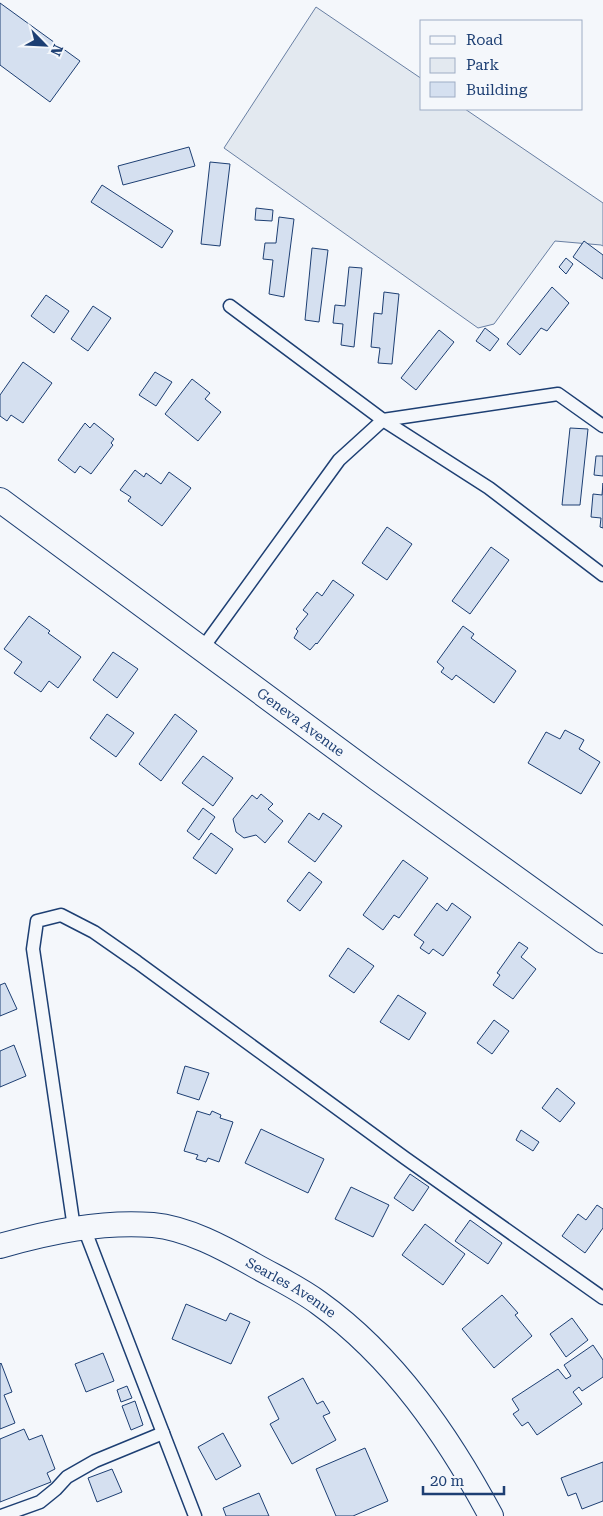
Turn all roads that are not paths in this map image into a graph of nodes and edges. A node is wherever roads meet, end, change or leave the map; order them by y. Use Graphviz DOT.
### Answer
graph roads {
  1 [pos="230,306"];
  2 [pos="383,420"];
  3 [pos="603,426"];
  4 [pos="0,500"];
  5 [pos="603,575"];
  6 [pos="202,649"];
  7 [pos="603,941"];
  8 [pos="79,1228"];
  9 [pos="0,1246"];
  10 [pos="603,1298"];
  11 [pos="163,1433"];
  12 [pos="1,1516"];
  13 [pos="195,1516"];
  14 [pos="491,1516"];
  1 -- 2 [label="lane"];
  2 -- 3 [label="lane"];
  2 -- 5 [label="lane"];
  2 -- 6 [label="lane"];
  4 -- 6 [label="street, Geneva Avenue"];
  6 -- 7 [label="street, Geneva Avenue"];
  8 -- 9 [label="street, Searles Avenue"];
  8 -- 10 [label="lane"];
  8 -- 11 [label="lane"];
  8 -- 14 [label="street, Searles Avenue"];
  11 -- 12 [label="lane"];
  11 -- 13 [label="lane"];
}
